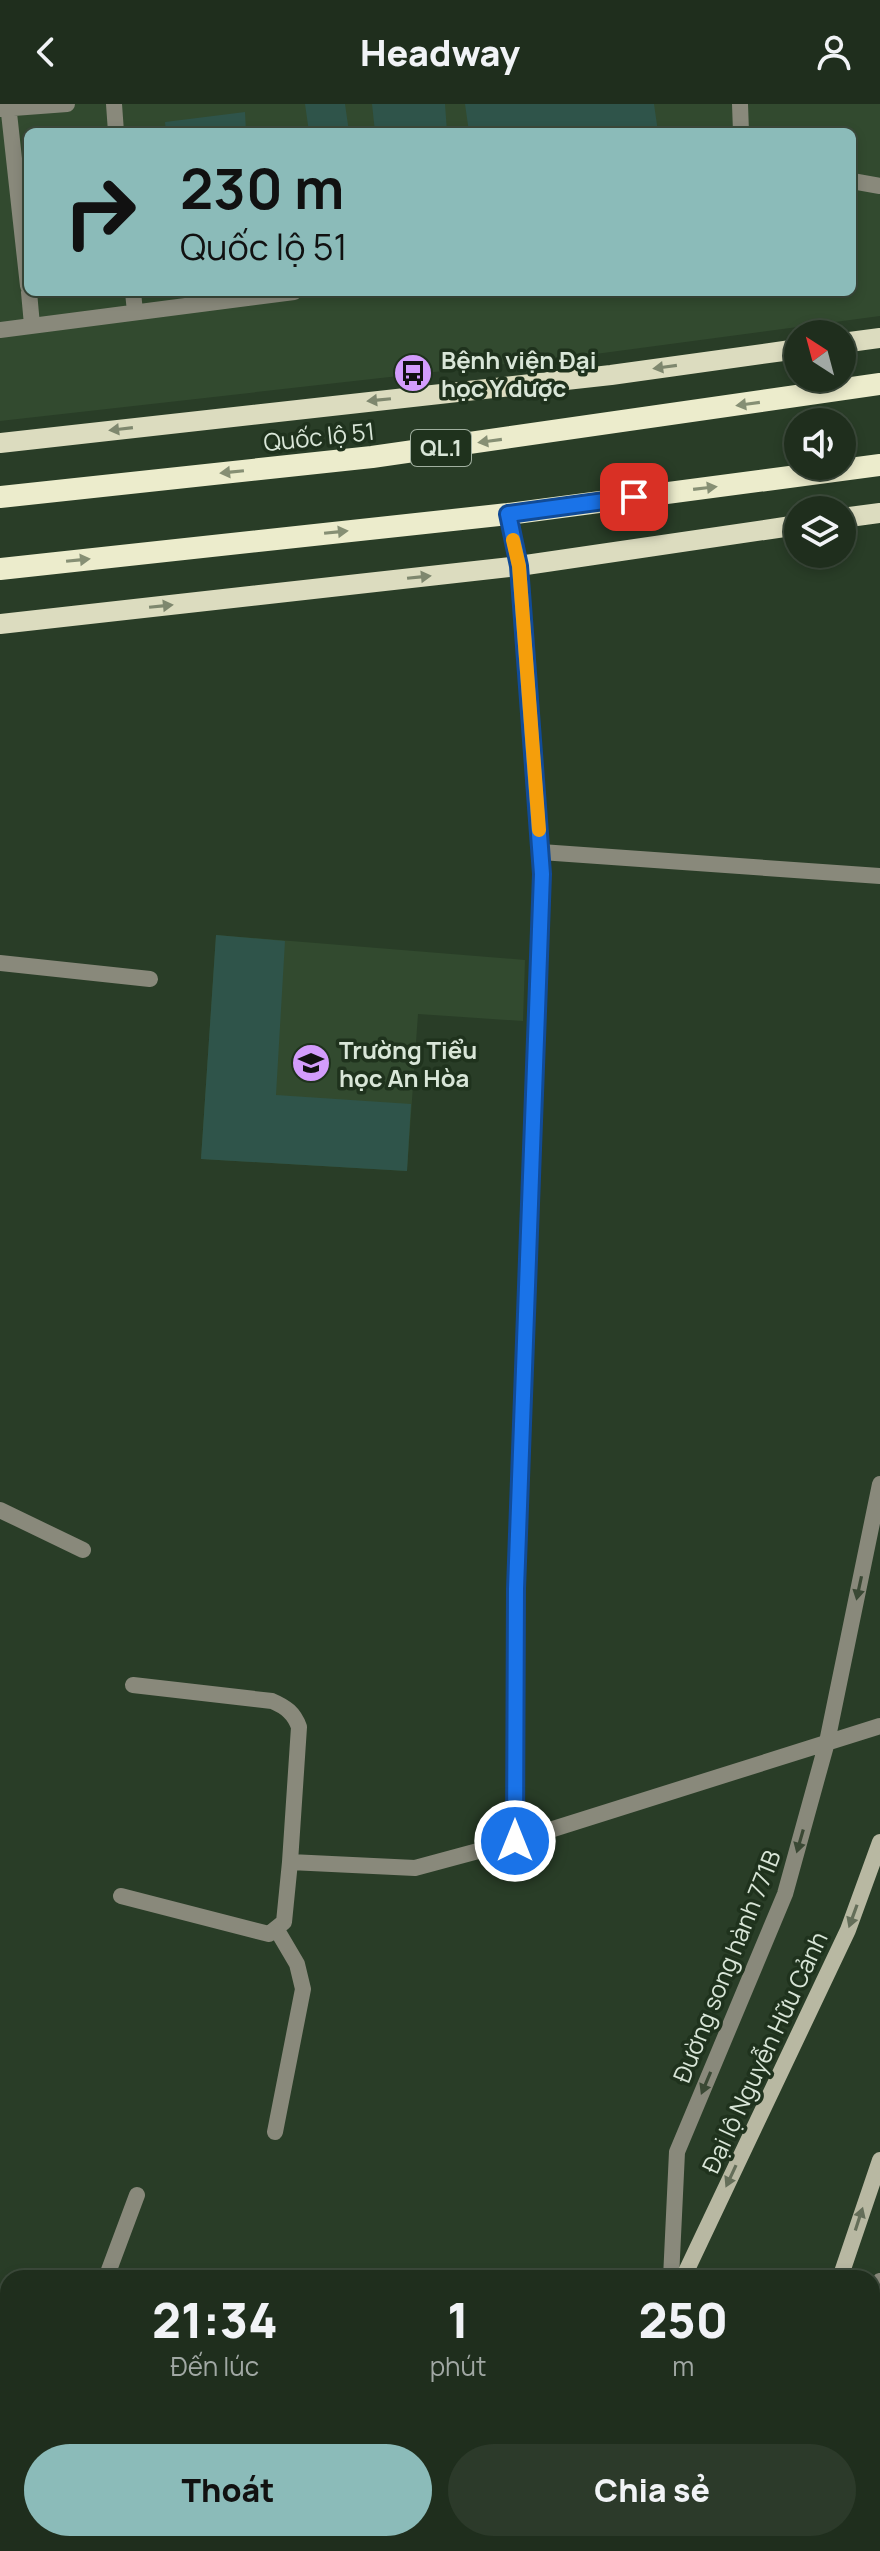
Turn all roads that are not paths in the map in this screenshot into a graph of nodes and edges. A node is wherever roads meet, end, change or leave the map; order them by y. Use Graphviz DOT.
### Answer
graph roads {
  1 [pos="67,104"];
  2 [pos="114,104"];
  3 [pos="740,104"];
  4 [pos="5,107"];
  5 [pos="116,128"];
  6 [pos="741,128"];
  7 [pos="856,182"];
  8 [pos="880,186"];
  9 [pos="24,257"];
  10 [pos="29,296"];
  11 [pos="133,296"];
  12 [pos="266,296"];
  13 [pos="135,312"];
  14 [pos="32,325"];
  15 [pos="0,330"];
  16 [pos="880,338"];
  17 [pos="856,341"];
  18 [pos="784,351"];
  19 [pos="880,384"];
  20 [pos="0,443"];
  21 [pos="880,465"];
  22 [pos="0,497"];
  23 [pos="880,513"];
  24 [pos="508,514"];
  25 [pos="856,516"];
  26 [pos="784,527"];
  27 [pos="519,566"];
  28 [pos="0,569"];
  29 [pos="0,624"];
  30 [pos="541,852"];
  31 [pos="880,876"];
  32 [pos="0,963"];
  33 [pos="150,979"];
  34 [pos="880,1484"];
  35 [pos="0,1510"];
  36 [pos="83,1550"];
  37 [pos="133,1685"];
  38 [pos="880,1726"];
  39 [pos="827,1742"];
  40 [pos="515,1841"];
  41 [pos="880,1842"];
  42 [pos="290,1862"];
  43 [pos="121,1896"];
  44 [pos="277,1930"];
  45 [pos="275,2132"];
  46 [pos="880,2160"];
  47 [pos="137,2195"];
  48 [pos="109,2270"];
  49 [pos="671,2270"];
  50 [pos="687,2270"];
  51 [pos="843,2270"];
  1 -- 4 [label="street"];
  2 -- 5 [label="street"];
  3 -- 6 [label="street"];
  4 -- 9 [label="street"];
  7 -- 8 [label="street"];
  10 -- 14 [label="street"];
  11 -- 13 [label="street"];
  12 -- 13 [label="street"];
  13 -- 14 [label="street"];
  14 -- 15 [label="street"];
  16 -- 17 [label="main road"];
  18 -- 20 [label="main road, Quốc lộ 51 / QL.1, one-way"];
  19 -- 22 [label="highway, Quốc lộ 51 / QL.1, one-way"];
  24 -- 21 [label="highway, one-way"];
  23 -- 25 [label="main road"];
  24 -- 27 [label="street"];
  28 -- 24 [label="highway, one-way"];
  26 -- 27 [label="main road"];
  29 -- 27 [label="main road, one-way"];
  27 -- 30 [label="street"];
  30 -- 31 [label="street"];
  30 -- 40 [label="street"];
  32 -- 33 [label="street"];
  34 -- 39 [label="street, Đường song hành 771B, one-way"];
  35 -- 36 [label="street"];
  37 -- 42 [label="street"];
  38 -- 39 [label="street"];
  39 -- 40 [label="street"];
  39 -- 49 [label="street, Đường song hành 771B, one-way"];
  40 -- 42 [label="street"];
  41 -- 50 [label="main road, Đại lộ Nguyễn Hữu Cảnh, one-way"];
  42 -- 44 [label="street"];
  43 -- 44 [label="street"];
  44 -- 45 [label="street"];
  51 -- 46 [label="main road, one-way"];
  47 -- 48 [label="street"];
}
